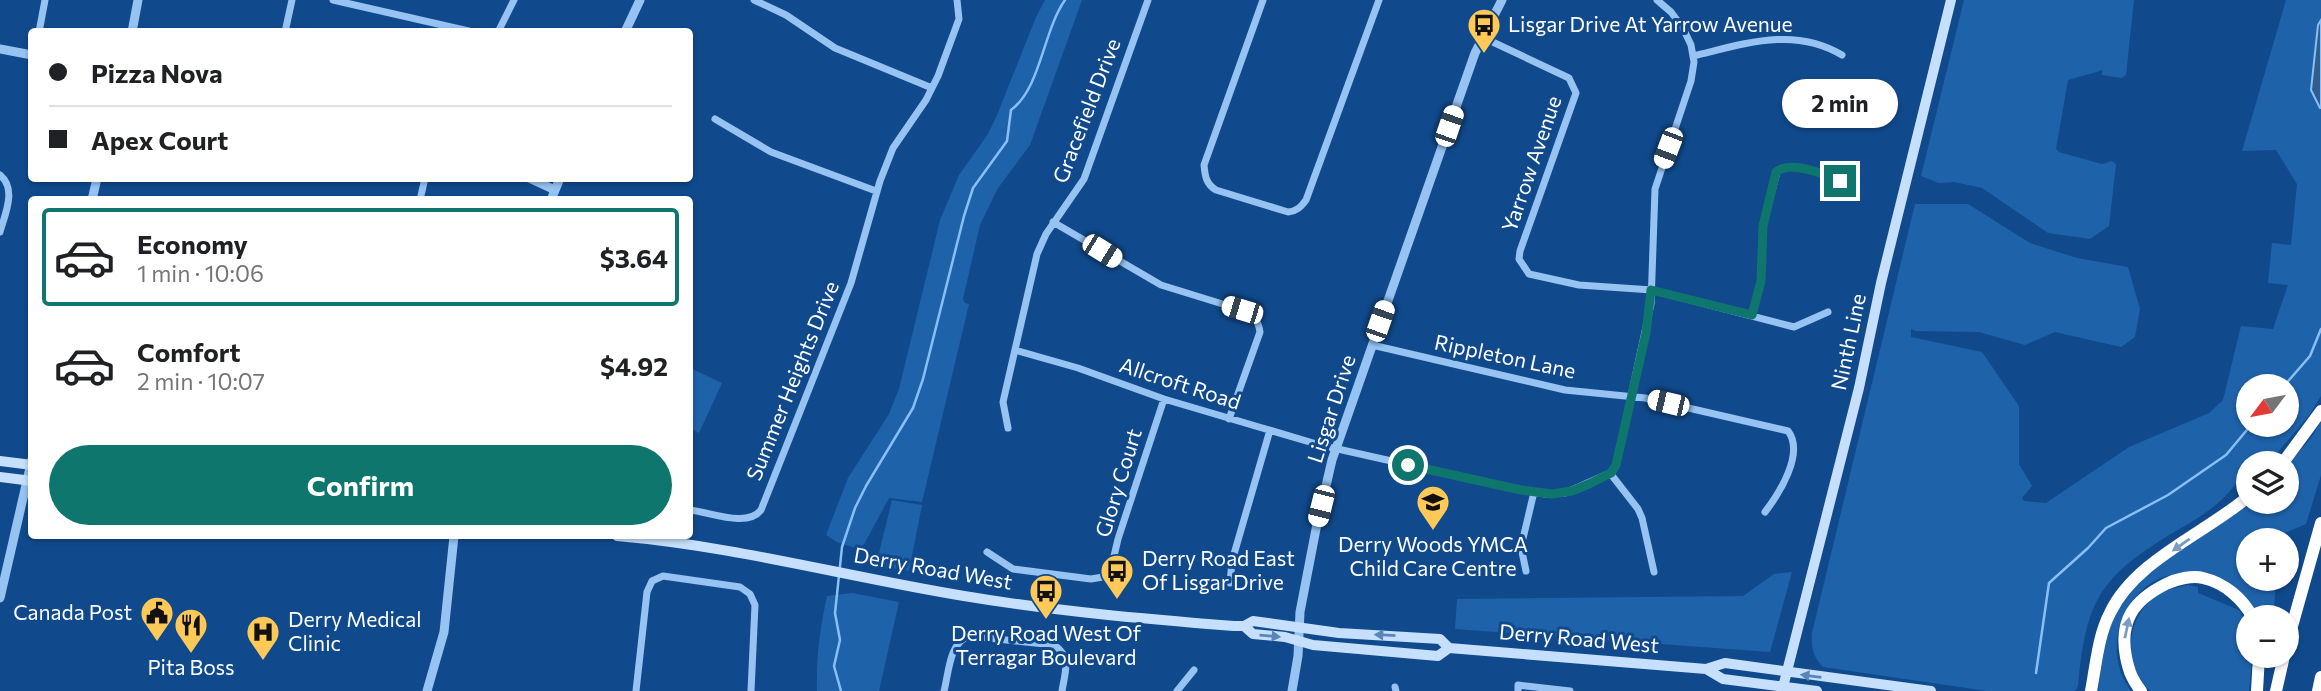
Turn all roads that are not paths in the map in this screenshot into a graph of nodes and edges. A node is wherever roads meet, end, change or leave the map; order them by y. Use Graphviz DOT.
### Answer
graph roads {
  1 [pos="45,0"];
  2 [pos="138,0"];
  3 [pos="292,0"];
  4 [pos="333,0"];
  5 [pos="514,0"];
  6 [pos="640,0"];
  7 [pos="957,0"];
  8 [pos="1148,0"];
  9 [pos="1263,0"];
  10 [pos="1379,0"];
  11 [pos="1503,0"];
  12 [pos="1657,0"];
  13 [pos="1951,0"];
  14 [pos="760,1"];
  15 [pos="40,28"];
  16 [pos="133,28"];
  17 [pos="286,28"];
  18 [pos="456,28"];
  19 [pos="500,28"];
  20 [pos="627,28"];
  21 [pos="1482,37"];
  22 [pos="0,49"];
  23 [pos="28,54"];
  24 [pos="1842,55"];
  25 [pos="1693,56"];
  26 [pos="932,88"];
  27 [pos="715,119"];
  28 [pos="0,174"];
  29 [pos="535,182"];
  30 [pos="1853,187"];
  31 [pos="876,191"];
  32 [pos="553,195"];
  33 [pos="1053,222"];
  34 [pos="0,232"];
  35 [pos="1651,290"];
  36 [pos="1828,312"];
  37 [pos="1752,315"];
  38 [pos="1372,345"];
  39 [pos="1016,349"];
  40 [pos="1632,397"];
  41 [pos="1164,399"];
  42 [pos="2321,411"];
  43 [pos="1229,419"];
  44 [pos="1008,428"];
  45 [pos="1270,430"];
  46 [pos="1336,448"];
  47 [pos="2292,451"];
  48 [pos="0,461"];
  49 [pos="28,463"];
  50 [pos="1611,473"];
  51 [pos="0,477"];
  52 [pos="28,481"];
  53 [pos="28,485"];
  54 [pos="1534,492"];
  55 [pos="2236,505"];
  56 [pos="693,511"];
  57 [pos="1765,513"];
  58 [pos="2321,523"];
  59 [pos="454,539"];
  60 [pos="657,539"];
  61 [pos="987,552"];
  62 [pos="1526,571"];
  63 [pos="1654,572"];
  64 [pos="1230,583"];
  65 [pos="0,598"];
  66 [pos="2244,605"];
  67 [pos="2298,605"];
  68 [pos="1244,626"];
  69 [pos="1299,626"];
  70 [pos="1299,640"];
  71 [pos="1449,648"];
  72 [pos="2258,668"];
  73 [pos="2281,668"];
  74 [pos="1706,669"];
  75 [pos="1194,670"];
  76 [pos="1786,672"];
  77 [pos="2321,677"];
  78 [pos="1782,689"];
  79 [pos="427,691"];
  80 [pos="636,691"];
  81 [pos="751,691"];
  82 [pos="944,691"];
  83 [pos="1062,691"];
  84 [pos="1177,691"];
  85 [pos="1293,691"];
  86 [pos="1518,691"];
  87 [pos="1570,691"];
  88 [pos="1817,691"];
  89 [pos="1931,691"];
  90 [pos="2091,691"];
  91 [pos="2141,691"];
  92 [pos="2257,691"];
  93 [pos="2276,691"];
  94 [pos="2318,691"];
  1 -- 15 [label="street"];
  2 -- 16 [label="street"];
  3 -- 17 [label="street"];
  4 -- 18 [label="street"];
  5 -- 19 [label="street"];
  6 -- 20 [label="street"];
  7 -- 26 [label="street, Summer Heights Drive"];
  8 -- 33 [label="street, Gracefield Drive"];
  9 -- 10 [label="street"];
  11 -- 21 [label="street, Lisgar Drive"];
  12 -- 25 [label="street"];
  13 -- 76 [label="main road, Ninth Line"];
  14 -- 26 [label="street"];
  21 -- 35 [label="street, Yarrow Avenue"];
  21 -- 38 [label="street, Lisgar Drive"];
  22 -- 23 [label="street"];
  24 -- 25 [label="street"];
  25 -- 35 [label="street"];
  26 -- 31 [label="street, Summer Heights Drive"];
  27 -- 31 [label="street"];
  28 -- 34 [label="street"];
  29 -- 32 [label="street"];
  30 -- 37 [label="street"];
  31 -- 56 [label="street, Summer Heights Drive"];
  33 -- 39 [label="street, Gracefield Drive"];
  33 -- 43 [label="street"];
  35 -- 37 [label="street"];
  35 -- 40 [label="street"];
  36 -- 37 [label="street"];
  38 -- 40 [label="street, Rippleton Lane"];
  38 -- 46 [label="street, Lisgar Drive"];
  39 -- 41 [label="street, Allcroft Road"];
  39 -- 44 [label="street, Gracefield Drive"];
  40 -- 50 [label="street"];
  40 -- 57 [label="street, Rippleton Lane"];
  41 -- 43 [label="street, Allcroft Road"];
  41 -- 61 [label="street, Glory Court"];
  42 -- 47 [label="highway"];
  43 -- 45 [label="street, Allcroft Road"];
  45 -- 46 [label="street, Allcroft Road"];
  45 -- 64 [label="street"];
  46 -- 54 [label="street, Allcroft Road"];
  46 -- 69 [label="street, Lisgar Drive"];
  48 -- 49 [label="main road"];
  50 -- 54 [label="street, Allcroft Road"];
  50 -- 63 [label="street"];
  51 -- 52 [label="main road"];
  53 -- 65 [label="street"];
  54 -- 62 [label="street"];
  55 -- 90 [label="highway, one-way"];
  58 -- 67 [label="highway"];
  59 -- 79 [label="street"];
  60 -- 68 [label="main road, Derry Road West"];
  91 -- 66 [label="highway, one-way"];
  68 -- 69 [label="main road, Derry Road West"];
  68 -- 70 [label="main road, Derry Road West, one-way"];
  69 -- 70 [label="street, Lisgar Drive"];
  71 -- 69 [label="main road, Derry Road West, one-way"];
  70 -- 71 [label="main road, Derry Road West"];
  70 -- 85 [label="street, Lisgar Drive"];
  71 -- 74 [label="main road, Derry Road West"];
  72 -- 92 [label="highway"];
  73 -- 93 [label="highway"];
  74 -- 76 [label="main road, Derry Road West"];
  74 -- 78 [label="main road, Derry Road West"];
  75 -- 84 [label="street"];
  76 -- 78 [label="main road, Ninth Line"];
  89 -- 76 [label="main road, Derry Road West, one-way"];
  77 -- 94 [label="highway"];
  78 -- 88 [label="main road, Derry Road West"];
  80 -- 81 [label="street"];
  82 -- 83 [label="street"];
  86 -- 87 [label="street"];
}
